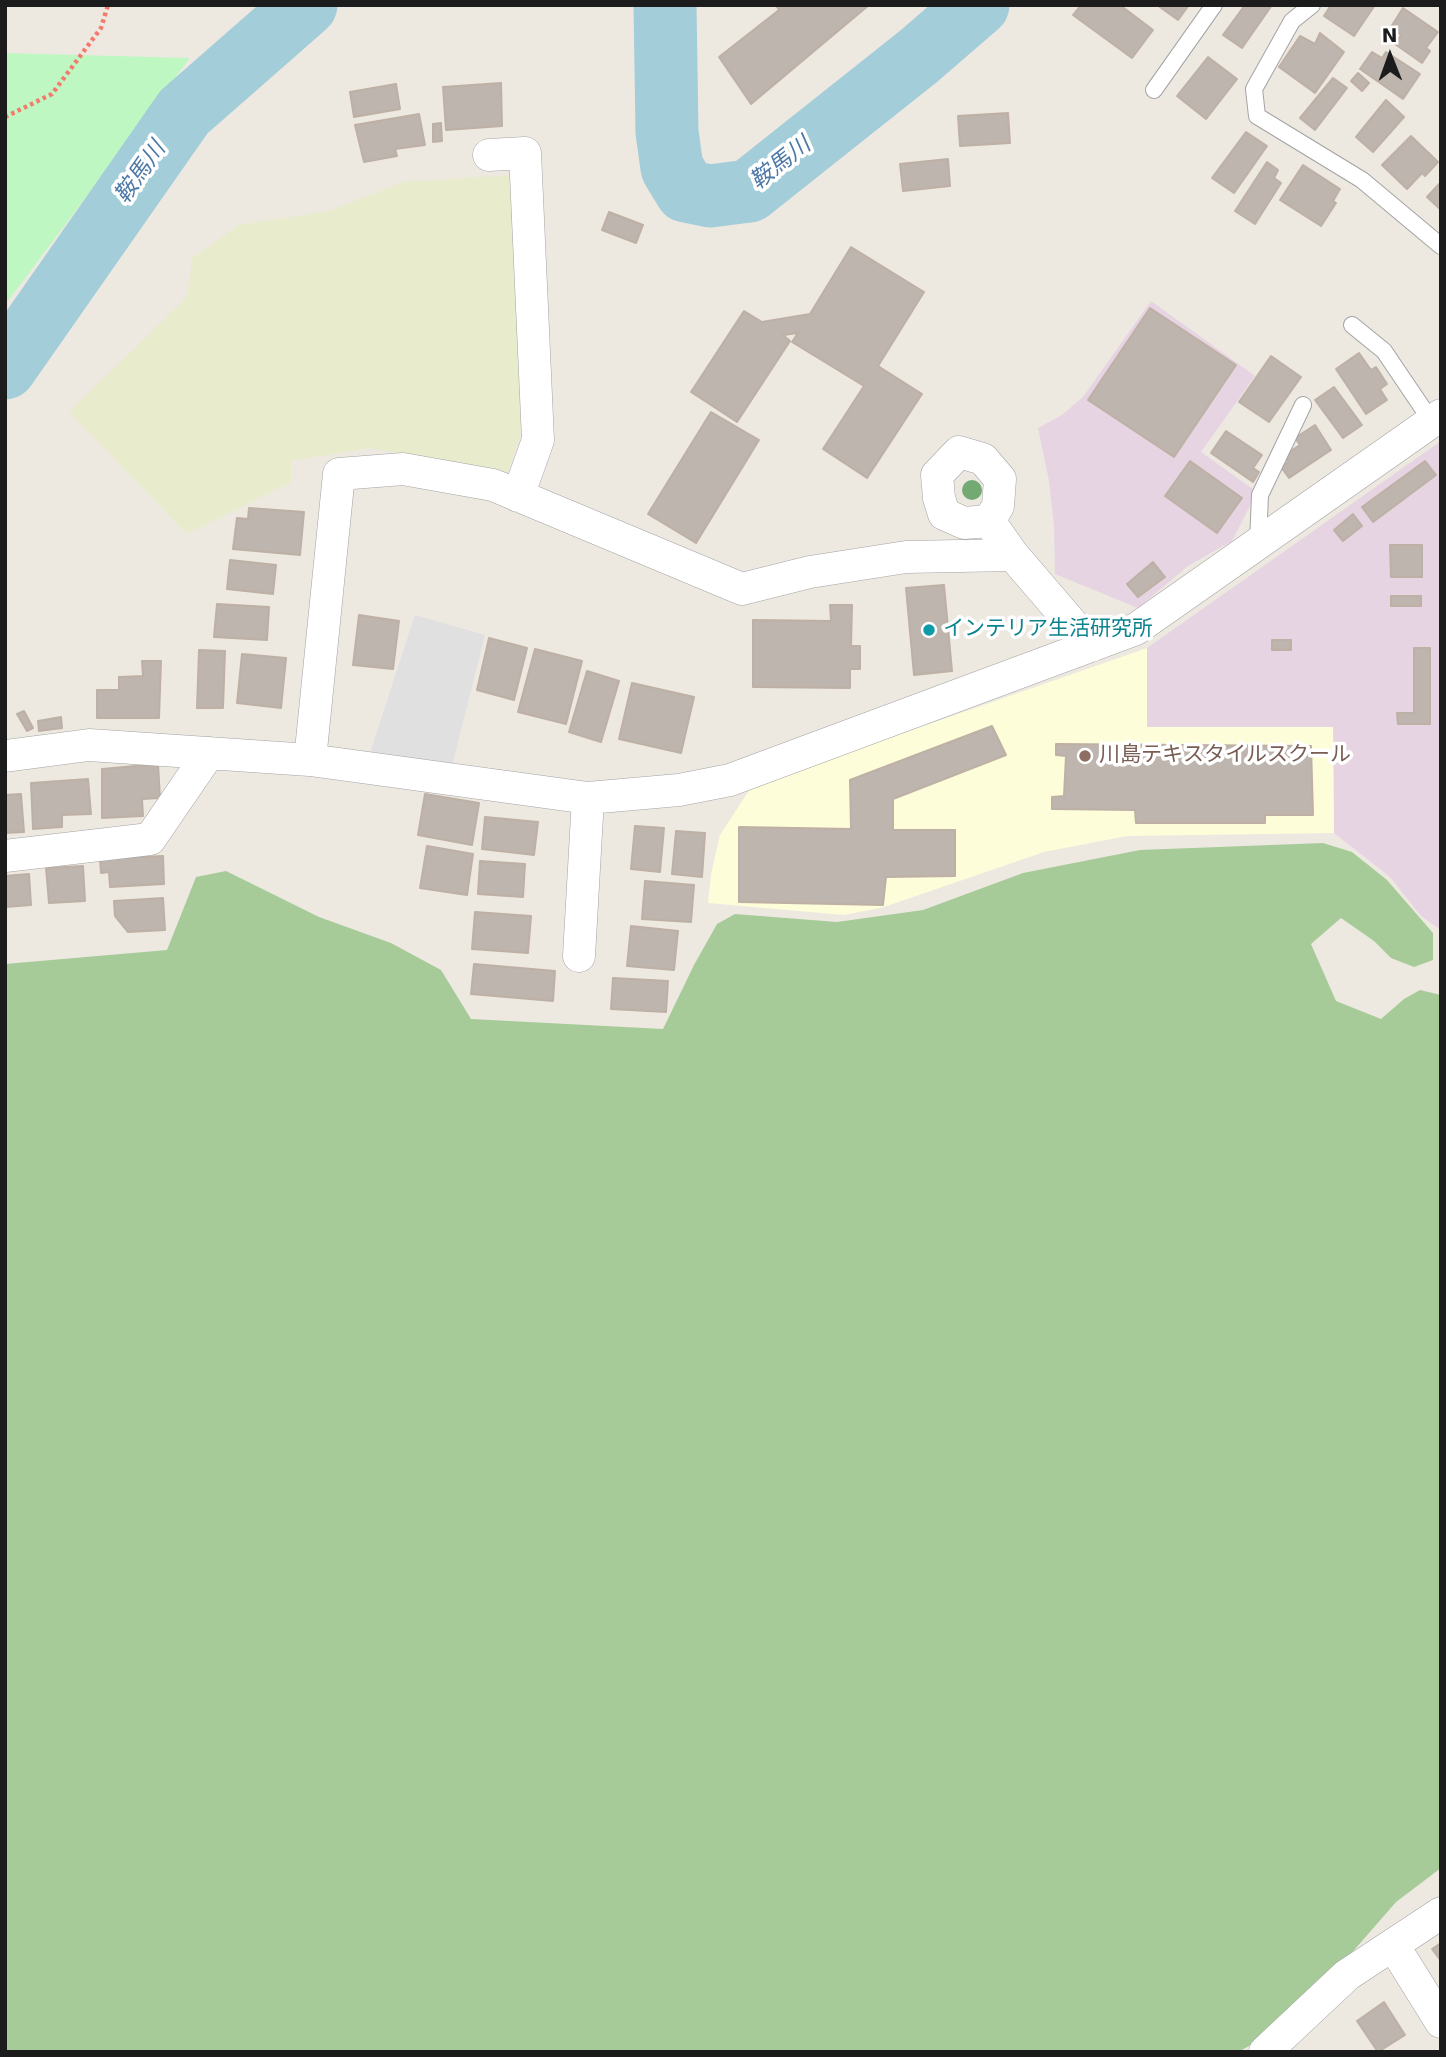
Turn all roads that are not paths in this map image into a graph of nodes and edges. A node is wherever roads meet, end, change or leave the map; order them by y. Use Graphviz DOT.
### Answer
graph roads {
  1 [pos="1214,5"];
  2 [pos="1311,5"];
  3 [pos="1154,90"];
  4 [pos="489,155"];
  5 [pos="1441,246"];
  6 [pos="1352,325"];
  7 [pos="1303,405"];
  8 [pos="1436,419"];
  9 [pos="517,496"];
  10 [pos="989,521"];
  11 [pos="1258,544"];
  12 [pos="1013,555"];
  13 [pos="1091,646"];
  14 [pos="209,753"];
  15 [pos="5,757"];
  16 [pos="310,760"];
  17 [pos="588,798"];
  18 [pos="5,856"];
  19 [pos="579,956"];
  20 [pos="1441,1913"];
  21 [pos="1393,1945"];
  22 [pos="1441,2022"];
  23 [pos="1266,2051"];
  1 -- 3 [label="lane"];
  2 -- 5 [label="lane"];
  4 -- 9 [label="street"];
  6 -- 8 [label="lane"];
  7 -- 11 [label="lane"];
  8 -- 11 [label="street"];
  9 -- 12 [label="street"];
  9 -- 16 [label="street"];
  10 -- 12 [label="street"];
  11 -- 13 [label="street"];
  12 -- 13 [label="street"];
  13 -- 17 [label="street"];
  14 -- 15 [label="street"];
  14 -- 16 [label="street"];
  14 -- 18 [label="street"];
  16 -- 17 [label="street"];
  17 -- 19 [label="street"];
  20 -- 21 [label="street"];
  21 -- 22 [label="street"];
  21 -- 23 [label="street"];
}
